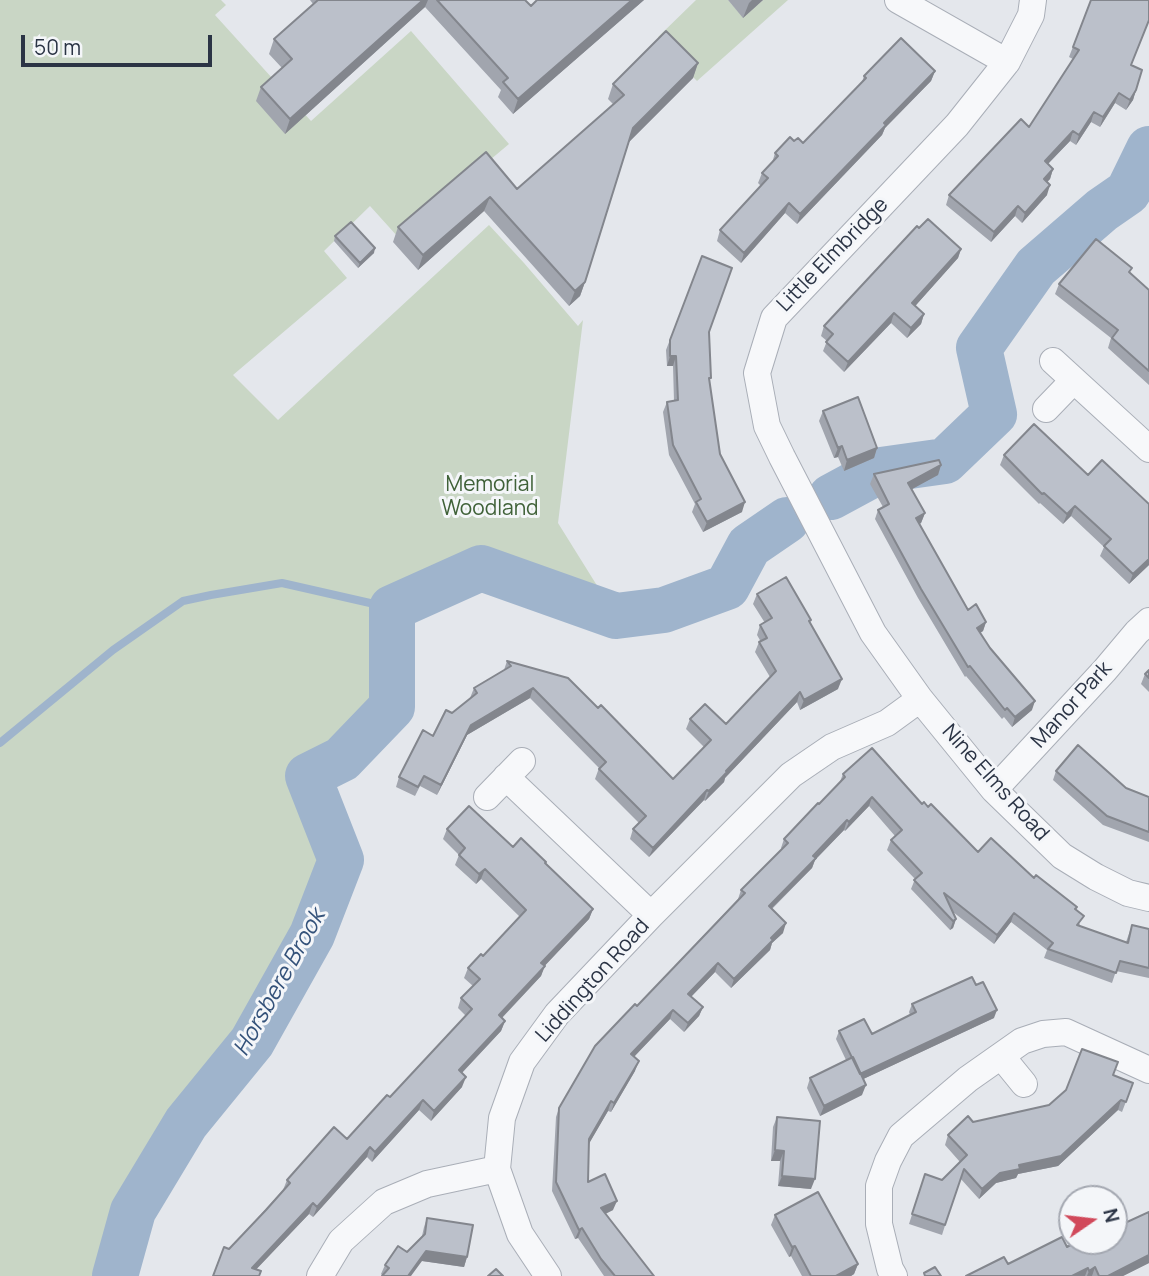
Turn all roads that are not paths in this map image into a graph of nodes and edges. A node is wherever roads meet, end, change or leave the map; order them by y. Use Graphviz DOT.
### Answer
graph roads {
  1 [pos="898,0"];
  2 [pos="1033,0"];
  3 [pos="1007,62"];
  4 [pos="1053,361"];
  5 [pos="1073,381"];
  6 [pos="1046,409"];
  7 [pos="1149,449"];
  8 [pos="1149,621"];
  9 [pos="920,699"];
  10 [pos="994,790"];
  11 [pos="487,797"];
  12 [pos="1149,898"];
  13 [pos="651,915"];
  14 [pos="1002,1057"];
  15 [pos="1149,1070"];
  16 [pos="1024,1084"];
  17 [pos="497,1169"];
  18 [pos="320,1276"];
  19 [pos="548,1276"];
  20 [pos="894,1276"];
  1 -- 3 [label="street"];
  2 -- 3 [label="street, Little Elmbridge"];
  3 -- 9 [label="street, Little Elmbridge"];
  4 -- 5 [label="street"];
  5 -- 6 [label="street"];
  5 -- 7 [label="street"];
  8 -- 10 [label="street, Manor Park"];
  9 -- 10 [label="street, Nine Elms Road"];
  9 -- 13 [label="street, Liddington Road"];
  10 -- 12 [label="street, Nine Elms Road"];
  11 -- 13 [label="street"];
  13 -- 17 [label="street, Liddington Road"];
  14 -- 15 [label="street"];
  14 -- 16 [label="street"];
  14 -- 20 [label="street"];
  17 -- 18 [label="street"];
  17 -- 19 [label="street"];
}
